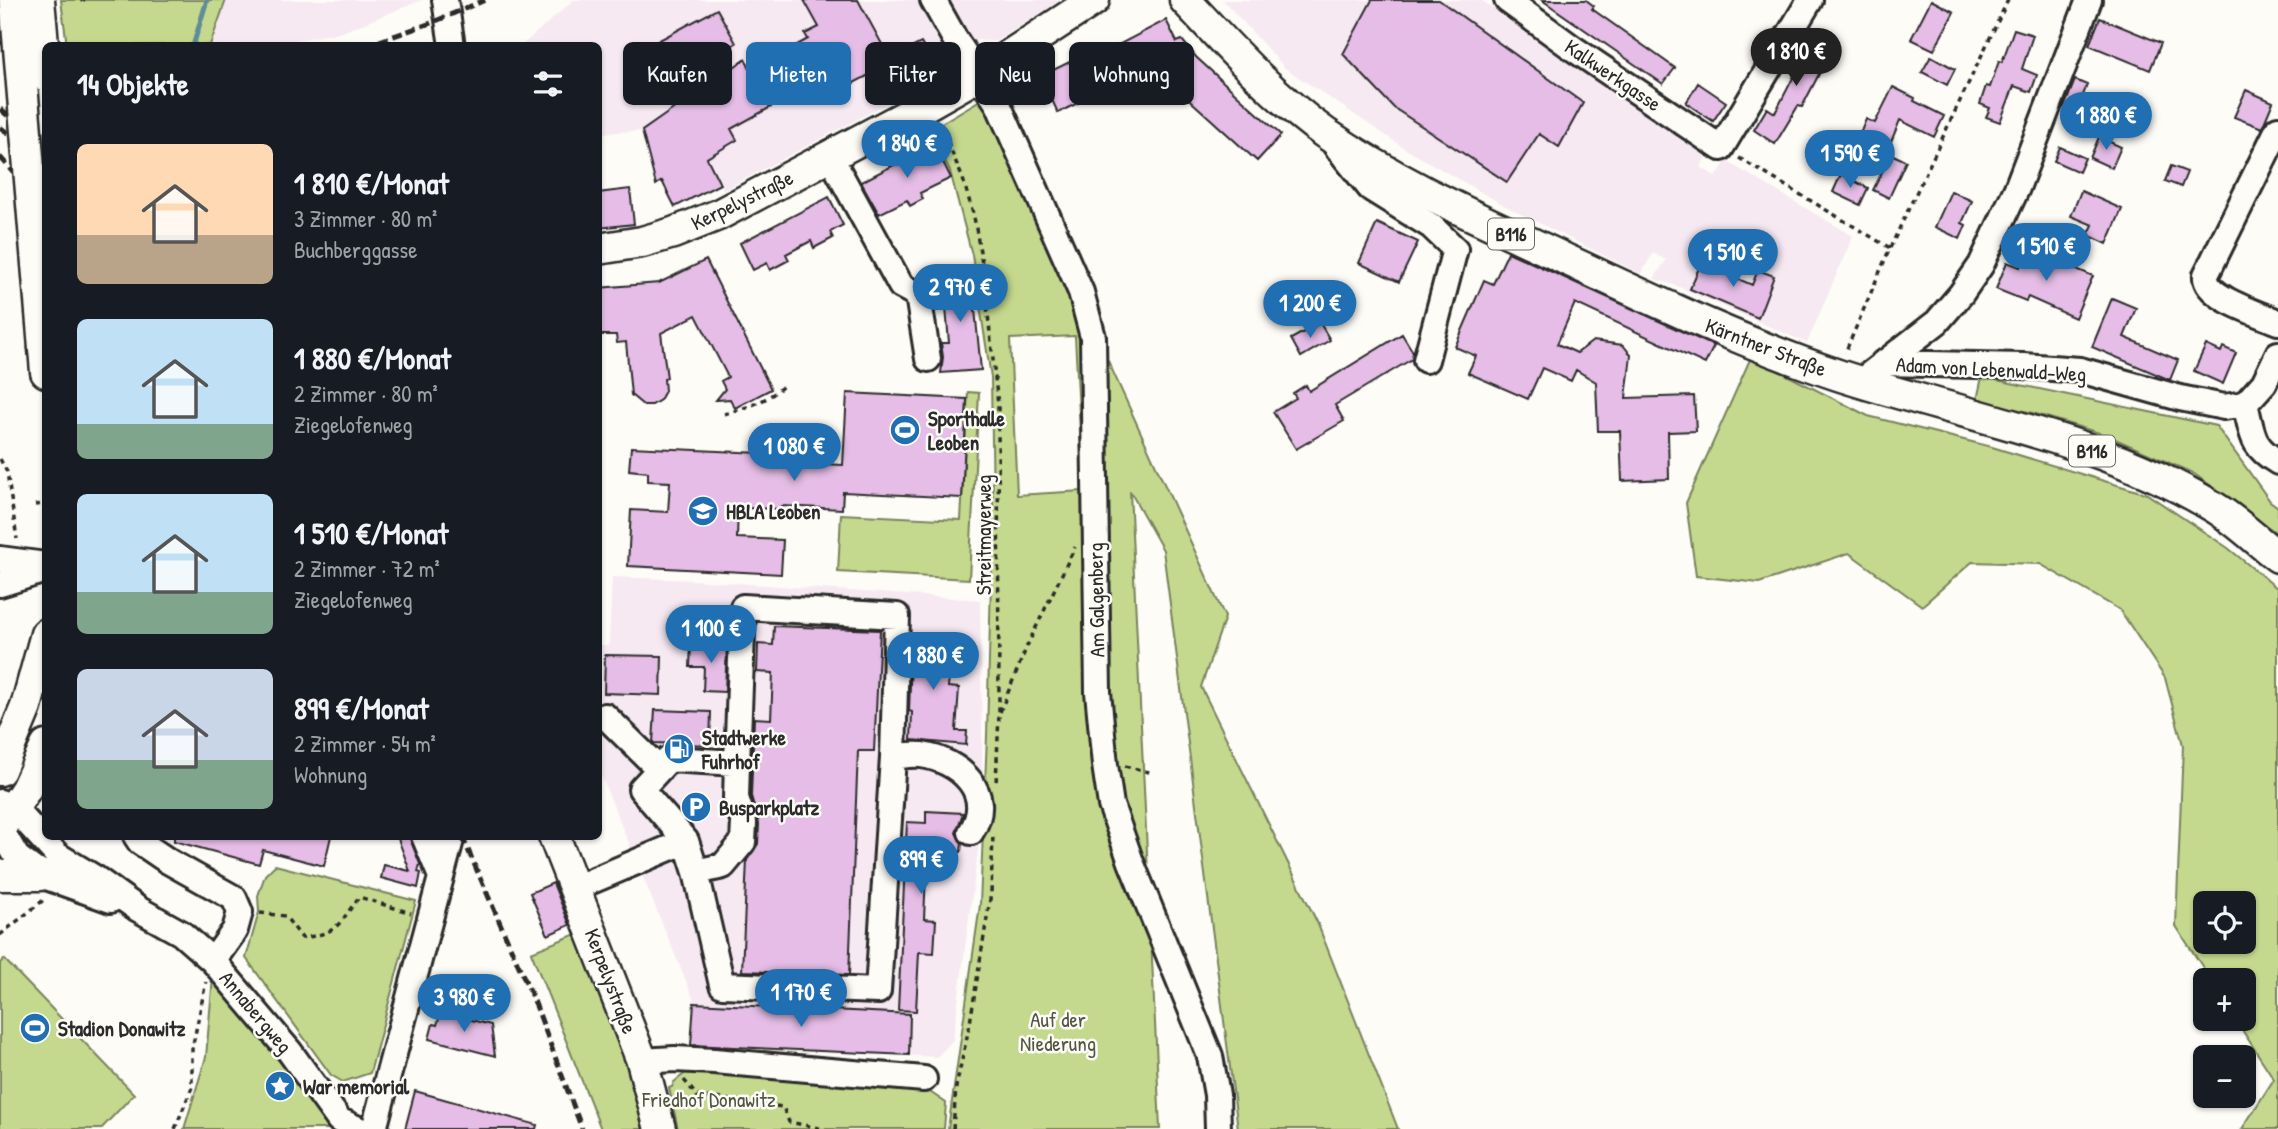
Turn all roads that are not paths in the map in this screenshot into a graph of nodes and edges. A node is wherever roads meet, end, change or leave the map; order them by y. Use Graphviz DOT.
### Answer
graph roads {
  1 [pos="15,0"];
  2 [pos="39,0"];
  3 [pos="445,0"];
  4 [pos="933,0"];
  5 [pos="1094,0"];
  6 [pos="1185,0"];
  7 [pos="1507,0"];
  8 [pos="1810,0"];
  9 [pos="2089,0"];
  10 [pos="43,42"];
  11 [pos="451,42"];
  12 [pos="1030,42"];
  13 [pos="975,69"];
  14 [pos="975,77"];
  15 [pos="998,105"];
  16 [pos="2278,129"];
  17 [pos="1325,132"];
  18 [pos="830,156"];
  19 [pos="602,248"];
  20 [pos="2278,323"];
  21 [pos="42,324"];
  22 [pos="2278,354"];
  23 [pos="928,359"];
  24 [pos="1426,360"];
  25 [pos="1861,373"];
  26 [pos="2271,387"];
  27 [pos="2245,404"];
  28 [pos="2278,462"];
  29 [pos="2278,557"];
  30 [pos="0,559"];
  31 [pos="42,566"];
  32 [pos="42,568"];
  33 [pos="0,584"];
  34 [pos="42,648"];
  35 [pos="605,716"];
  36 [pos="42,755"];
  37 [pos="892,757"];
  38 [pos="737,763"];
  39 [pos="659,769"];
  40 [pos="0,770"];
  41 [pos="3,819"];
  42 [pos="982,828"];
  43 [pos="139,840"];
  44 [pos="426,840"];
  45 [pos="451,840"];
  46 [pos="556,840"];
  47 [pos="686,841"];
  48 [pos="696,872"];
  49 [pos="0,875"];
  50 [pos="441,877"];
  51 [pos="52,879"];
  52 [pos="575,888"];
  53 [pos="138,909"];
  54 [pos="213,961"];
  55 [pos="654,1060"];
  56 [pos="924,1079"];
  57 [pos="358,1129"];
  58 [pos="374,1129"];
  59 [pos="660,1129"];
  60 [pos="1218,1129"];
  1 -- 21 [label="main road, bridge"];
  2 -- 10 [label="main road, bridge"];
  3 -- 11 [label="street"];
  4 -- 13 [label="street, Am Galgenberg"];
  5 -- 12 [label="main road, Kerpelystraße"];
  6 -- 17 [label="main road, Kärntner Straße / B116"];
  7 -- 8 [label="street, Kalkwerkgasse"];
  9 -- 25 [label="street"];
  14 -- 18 [label="main road, Kerpelystraße"];
  15 -- 60 [label="street, Am Galgenberg"];
  16 -- 20 [label="street"];
  17 -- 24 [label="street"];
  17 -- 25 [label="main road, Kärntner Straße / B116"];
  18 -- 19 [label="main road, Kerpelystraße"];
  18 -- 23 [label="street"];
  22 -- 26 [label="street"];
  25 -- 27 [label="street, Adam von Lebenwald-Weg"];
  25 -- 29 [label="main road, Kärntner Straße / B116"];
  26 -- 27 [label="street"];
  27 -- 28 [label="street"];
  30 -- 31 [label="street"];
  32 -- 33 [label="street"];
  34 -- 40 [label="main road"];
  35 -- 39 [label="street"];
  36 -- 41 [label="main road"];
  37 -- 38 [label="street"];
  37 -- 42 [label="street"];
  37 -- 48 [label="street"];
  38 -- 39 [label="street"];
  38 -- 48 [label="street"];
  39 -- 47 [label="street"];
  41 -- 51 [label="street, Annabergweg"];
  41 -- 53 [label="street, Annabergweg"];
  43 -- 54 [label="street"];
  44 -- 50 [label="street"];
  45 -- 50 [label="street"];
  46 -- 52 [label="main road, Kerpelystraße"];
  47 -- 48 [label="street"];
  47 -- 52 [label="street"];
  49 -- 51 [label="main road"];
  50 -- 58 [label="street"];
  51 -- 53 [label="street, Annabergweg"];
  52 -- 55 [label="main road, Kerpelystraße"];
  53 -- 54 [label="street, Annabergweg"];
  54 -- 57 [label="street, Annabergweg"];
  55 -- 56 [label="street"];
  55 -- 59 [label="main road, Kerpelystraße"];
}
